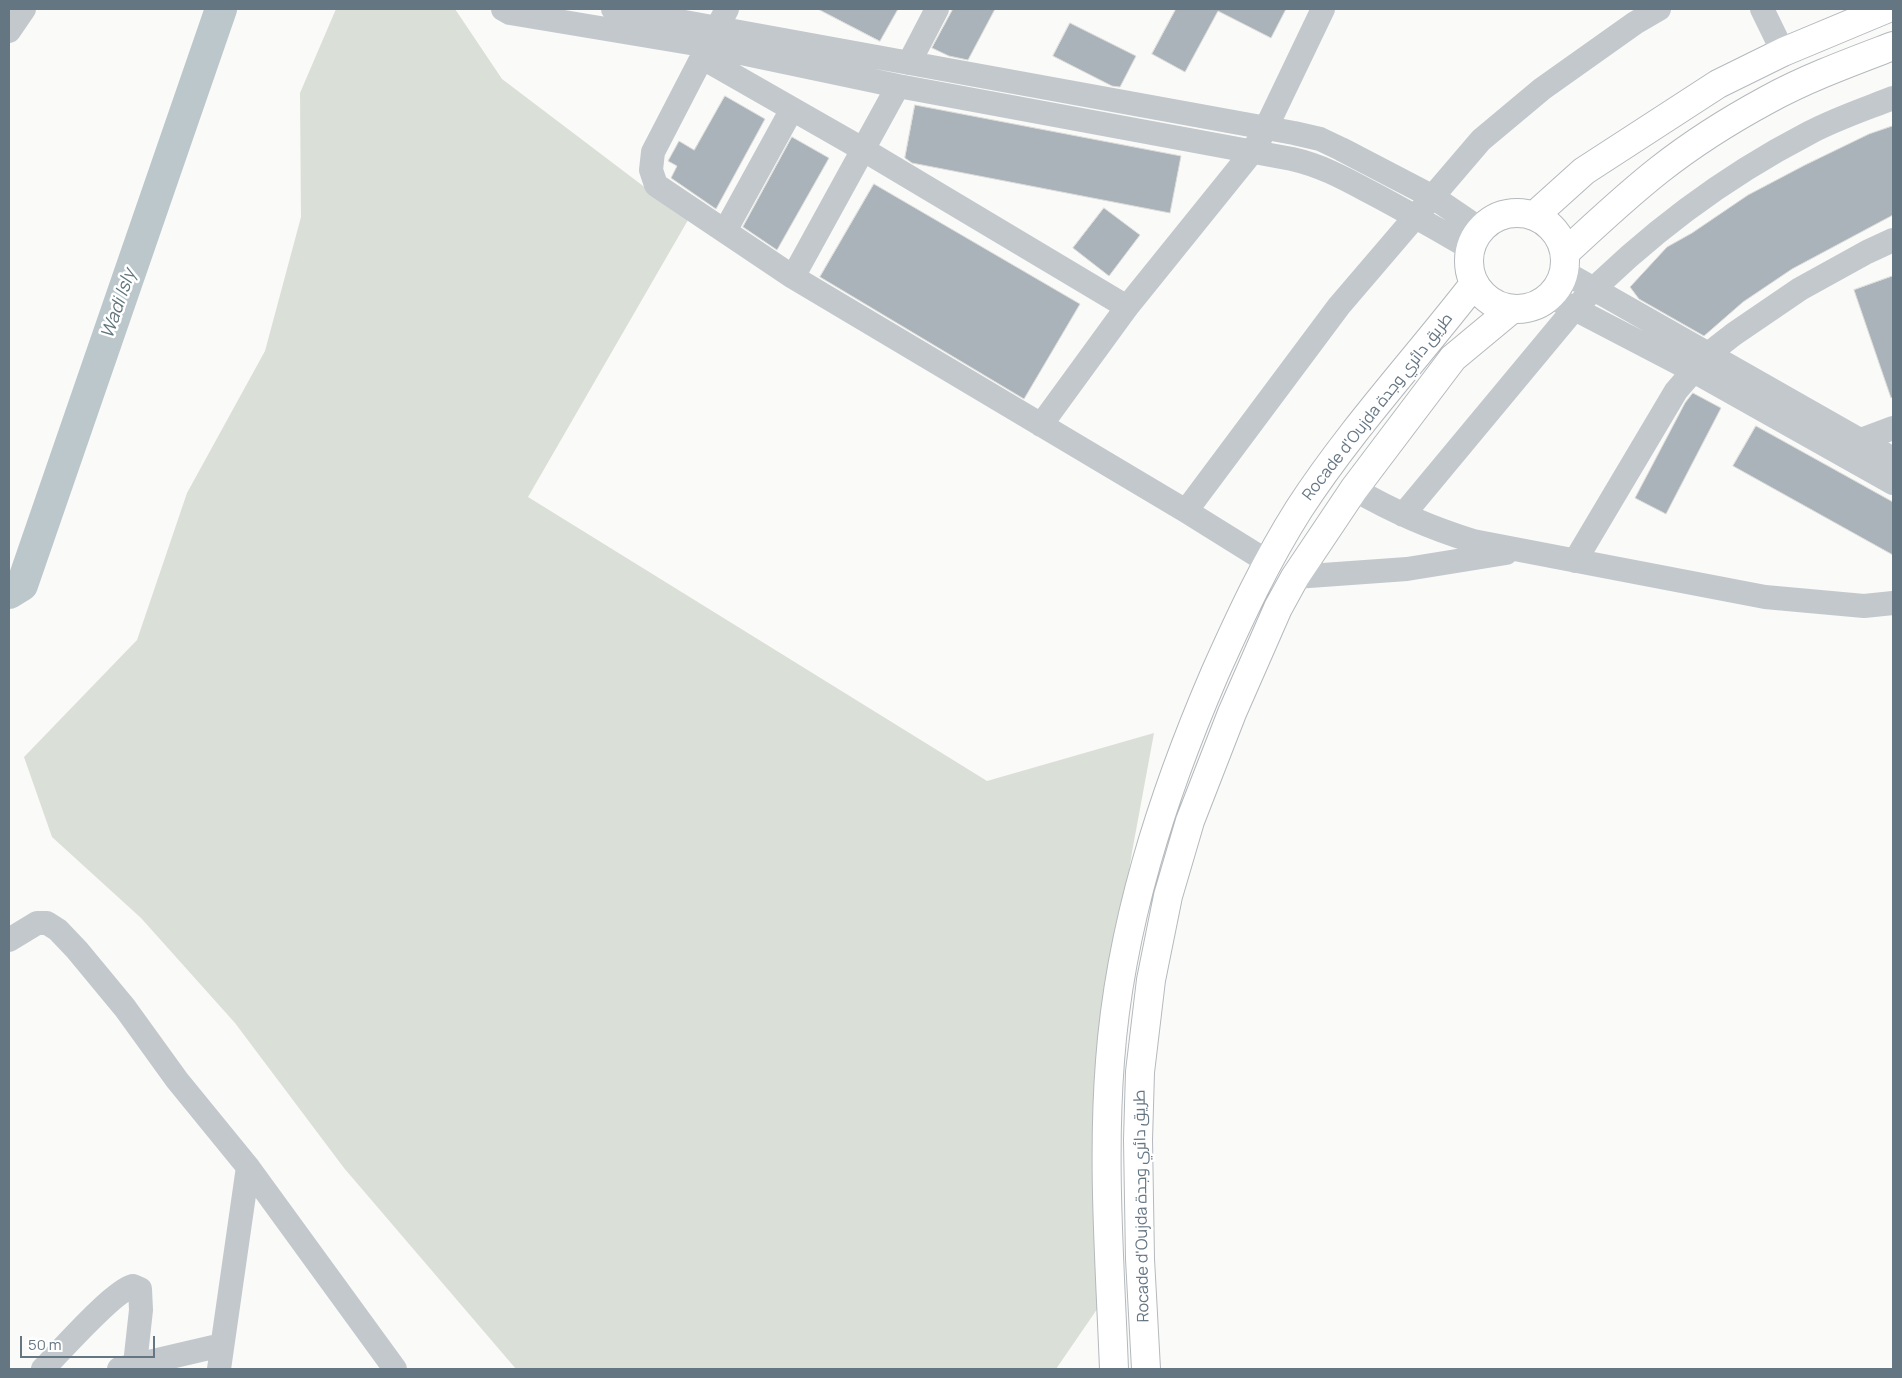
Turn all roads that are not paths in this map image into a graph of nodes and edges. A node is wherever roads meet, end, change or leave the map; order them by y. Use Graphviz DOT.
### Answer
graph roads {
  1 [pos="24,9"];
  2 [pos="503,9"];
  3 [pos="613,9"];
  4 [pos="937,9"];
  5 [pos="1323,9"];
  6 [pos="1659,9"];
  7 [pos="1762,9"];
  8 [pos="1886,9"];
  9 [pos="9,31"];
  10 [pos="714,35"];
  11 [pos="1893,46"];
  12 [pos="1783,52"];
  13 [pos="909,63"];
  14 [pos="898,86"];
  15 [pos="1893,98"];
  16 [pos="792,109"];
  17 [pos="1266,128"];
  18 [pos="864,150"];
  19 [pos="1252,152"];
  20 [pos="1433,197"];
  21 [pos="1416,216"];
  22 [pos="1534,216"];
  23 [pos="725,231"];
  24 [pos="1475,239"];
  25 [pos="1893,240"];
  26 [pos="1564,263"];
  27 [pos="793,277"];
  28 [pos="1474,284"];
  29 [pos="1594,288"];
  30 [pos="1550,296"];
  31 [pos="1127,306"];
  32 [pos="1575,308"];
  33 [pos="1512,309"];
  34 [pos="1699,362"];
  35 [pos="1041,425"];
  36 [pos="1893,428"];
  37 [pos="1861,440"];
  38 [pos="1893,459"];
  39 [pos="1893,484"];
  40 [pos="1354,489"];
  41 [pos="1186,511"];
  42 [pos="1403,515"];
  43 [pos="1523,551"];
  44 [pos="1575,561"];
  45 [pos="1268,562"];
  46 [pos="1295,577"];
  47 [pos="1893,603"];
  48 [pos="9,940"];
  49 [pos="248,1167"];
  50 [pos="222,1345"];
  51 [pos="127,1367"];
  52 [pos="43,1369"];
  53 [pos="220,1369"];
  54 [pos="395,1369"];
  55 [pos="1114,1369"];
  56 [pos="1146,1369"];
  1 -- 9 [label="street"];
  2 -- 10 [label="street"];
  3 -- 10 [label="street"];
  4 -- 13 [label="street"];
  5 -- 17 [label="street"];
  6 -- 20 [label="street"];
  7 -- 12 [label="street"];
  8 -- 12 [label="highway"];
  10 -- 13 [label="street"];
  10 -- 14 [label="street"];
  10 -- 16 [label="street"];
  10 -- 23 [label="street"];
  11 -- 26 [label="highway"];
  12 -- 22 [label="highway"];
  13 -- 17 [label="street"];
  14 -- 18 [label="street"];
  14 -- 19 [label="street"];
  15 -- 29 [label="street"];
  16 -- 18 [label="street"];
  16 -- 23 [label="street"];
  17 -- 19 [label="street"];
  17 -- 20 [label="street"];
  18 -- 27 [label="street"];
  18 -- 31 [label="street"];
  19 -- 21 [label="street"];
  19 -- 31 [label="street"];
  20 -- 21 [label="street"];
  20 -- 24 [label="street"];
  21 -- 24 [label="street"];
  21 -- 41 [label="street"];
  22 -- 24 [label="highway"];
  22 -- 26 [label="highway"];
  23 -- 27 [label="street"];
  24 -- 28 [label="highway"];
  25 -- 34 [label="street"];
  26 -- 29 [label="street"];
  26 -- 30 [label="highway"];
  27 -- 35 [label="street"];
  28 -- 33 [label="highway"];
  28 -- 45 [label="highway, Rocade d'Oujda طريق دائري وجدة"];
  29 -- 32 [label="street"];
  29 -- 34 [label="street"];
  30 -- 32 [label="street"];
  30 -- 33 [label="highway"];
  31 -- 35 [label="street"];
  32 -- 34 [label="street"];
  32 -- 42 [label="street"];
  33 -- 40 [label="highway, Rocade d'Oujda طريق دائري وجدة"];
  34 -- 37 [label="street"];
  34 -- 39 [label="street"];
  34 -- 44 [label="street"];
  35 -- 41 [label="street"];
  36 -- 37 [label="street"];
  37 -- 38 [label="street"];
  40 -- 42 [label="street"];
  40 -- 46 [label="highway, Rocade d'Oujda طريق دائري وجدة"];
  41 -- 45 [label="street"];
  42 -- 43 [label="street"];
  43 -- 44 [label="street"];
  43 -- 46 [label="street"];
  44 -- 47 [label="street"];
  45 -- 55 [label="highway, Rocade d'Oujda طريق دائري وجدة"];
  46 -- 56 [label="highway, Rocade d'Oujda طريق دائري وجدة"];
  48 -- 49 [label="street"];
  49 -- 50 [label="street"];
  49 -- 54 [label="street"];
  50 -- 51 [label="street"];
  50 -- 53 [label="street"];
  51 -- 52 [label="street"];
}
